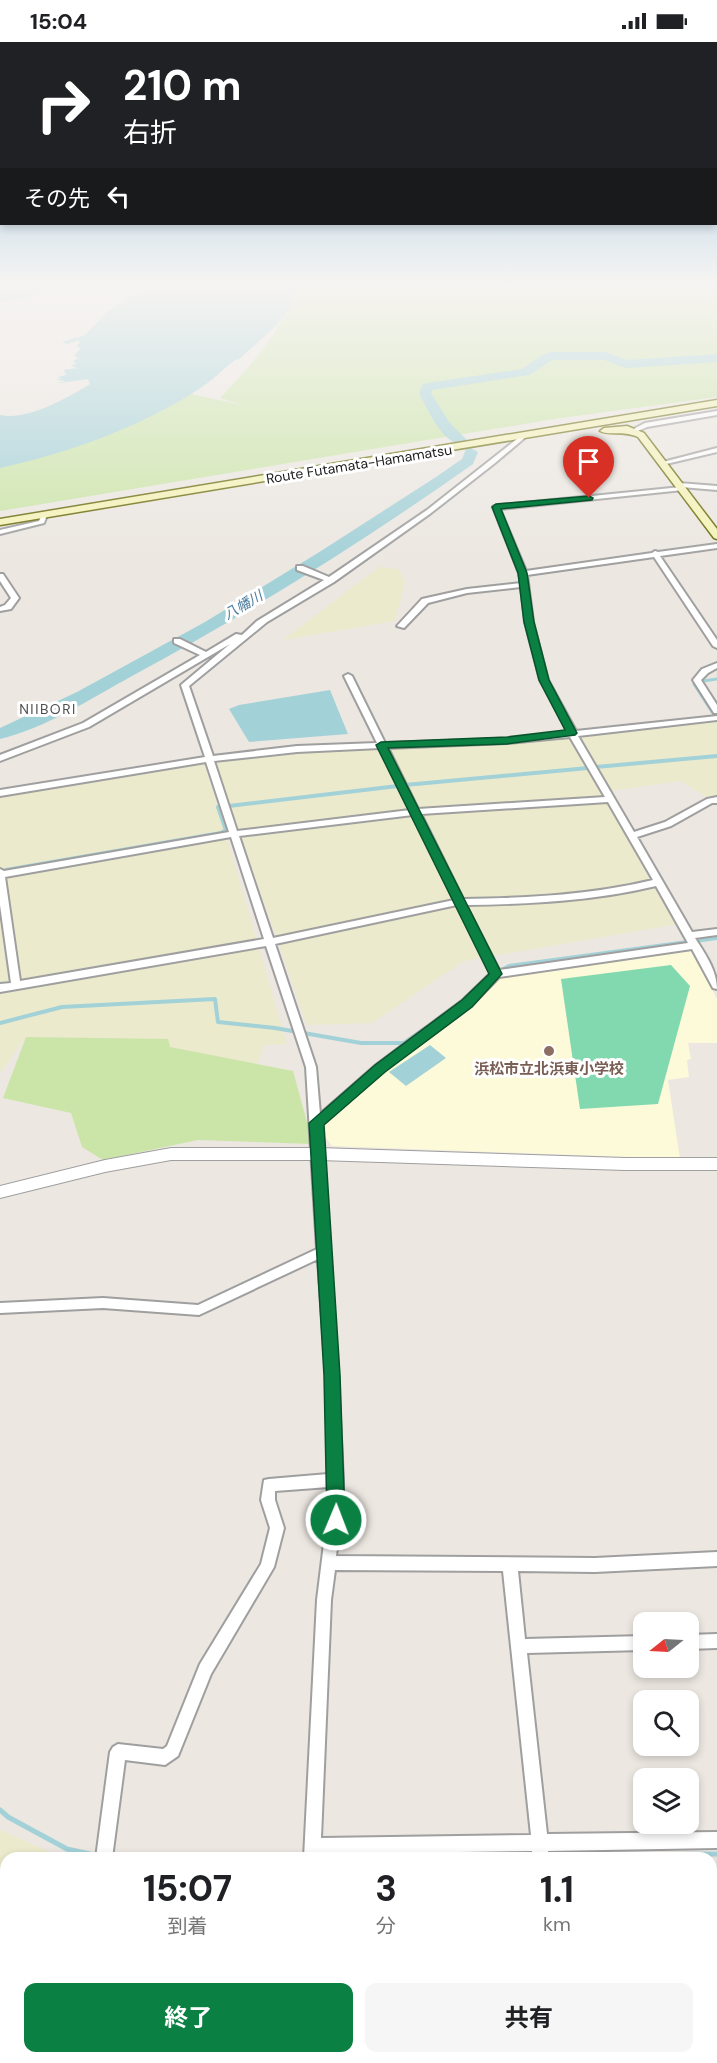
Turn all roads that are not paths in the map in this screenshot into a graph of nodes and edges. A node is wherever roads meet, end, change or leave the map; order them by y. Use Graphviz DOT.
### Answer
graph roads {
  1 [pos="717,403"];
  2 [pos="716,414"];
  3 [pos="633,431"];
  4 [pos="524,436"];
  5 [pos="717,450"];
  6 [pos="662,464"];
  7 [pos="680,487"];
  8 [pos="717,488"];
  9 [pos="44,515"];
  10 [pos="0,522"];
  11 [pos="0,532"];
  12 [pos="717,536"];
  13 [pos="717,546"];
  14 [pos="655,553"];
  15 [pos="300,568"];
  16 [pos="523,573"];
  17 [pos="0,576"];
  18 [pos="331,580"];
  19 [pos="524,585"];
  20 [pos="0,609"];
  21 [pos="266,619"];
  22 [pos="401,626"];
  23 [pos="177,641"];
  24 [pos="717,646"];
  25 [pos="205,655"];
  26 [pos="717,665"];
  27 [pos="348,676"];
  28 [pos="717,711"];
  29 [pos="717,718"];
  30 [pos="572,733"];
  31 [pos="381,745"];
  32 [pos="0,758"];
  33 [pos="209,759"];
  34 [pos="0,793"];
  35 [pos="610,799"];
  36 [pos="717,800"];
  37 [pos="414,812"];
  38 [pos="233,834"];
  39 [pos="632,836"];
  40 [pos="0,874"];
  41 [pos="659,882"];
  42 [pos="458,902"];
  43 [pos="717,932"];
  44 [pos="693,940"];
  45 [pos="269,942"];
  46 [pos="496,974"];
  47 [pos="16,985"];
  48 [pos="717,985"];
  49 [pos="0,988"];
  50 [pos="316,1123"];
  51 [pos="319,1154"];
  52 [pos="717,1164"];
  53 [pos="0,1192"];
  54 [pos="324,1251"];
  55 [pos="0,1308"];
  56 [pos="336,1480"];
  57 [pos="717,1559"];
  58 [pos="330,1563"];
  59 [pos="510,1566"];
  60 [pos="717,1641"];
  61 [pos="699,1642"];
  62 [pos="633,1643"];
  63 [pos="519,1646"];
  64 [pos="717,1840"];
  65 [pos="540,1851"];
  66 [pos="104,1852"];
  67 [pos="312,1852"];
  1 -- 4 [label="main road, Route Futamata-Hamamatsu"];
  2 -- 3 [label="street"];
  3 -- 4 [label="main road"];
  3 -- 6 [label="main road"];
  4 -- 9 [label="main road, Route Futamata-Hamamatsu"];
  4 -- 18 [label="street"];
  5 -- 6 [label="street"];
  6 -- 7 [label="main road"];
  7 -- 8 [label="street"];
  7 -- 12 [label="main road"];
  7 -- 16 [label="street"];
  9 -- 10 [label="main road, Route Futamata-Hamamatsu"];
  9 -- 11 [label="street"];
  13 -- 14 [label="street"];
  14 -- 16 [label="street"];
  14 -- 24 [label="street"];
  15 -- 18 [label="street"];
  16 -- 19 [label="street"];
  17 -- 20 [label="street"];
  18 -- 21 [label="street"];
  19 -- 22 [label="street"];
  19 -- 30 [label="street"];
  21 -- 25 [label="street"];
  21 -- 33 [label="street"];
  23 -- 25 [label="street"];
  25 -- 32 [label="street"];
  26 -- 28 [label="street"];
  27 -- 31 [label="street"];
  29 -- 30 [label="street"];
  30 -- 31 [label="street"];
  30 -- 35 [label="street"];
  31 -- 33 [label="street"];
  31 -- 37 [label="street"];
  33 -- 34 [label="street"];
  33 -- 38 [label="street"];
  35 -- 37 [label="street"];
  35 -- 39 [label="street"];
  36 -- 39 [label="street"];
  37 -- 38 [label="street"];
  37 -- 42 [label="street"];
  38 -- 40 [label="street"];
  38 -- 45 [label="street"];
  39 -- 41 [label="street"];
  40 -- 47 [label="street"];
  41 -- 42 [label="street"];
  41 -- 44 [label="street"];
  42 -- 45 [label="street"];
  42 -- 46 [label="street"];
  43 -- 44 [label="street"];
  44 -- 46 [label="street"];
  44 -- 48 [label="street"];
  45 -- 47 [label="street"];
  45 -- 50 [label="street"];
  46 -- 50 [label="street"];
  47 -- 49 [label="street"];
  50 -- 51 [label="street"];
  51 -- 52 [label="street"];
  51 -- 53 [label="street"];
  51 -- 54 [label="street"];
  54 -- 55 [label="street"];
  54 -- 56 [label="street"];
  56 -- 58 [label="street"];
  56 -- 66 [label="street"];
  57 -- 59 [label="street"];
  58 -- 59 [label="street"];
  58 -- 67 [label="street"];
  59 -- 63 [label="street"];
  60 -- 61 [label="street"];
  62 -- 63 [label="street"];
  63 -- 65 [label="street"];
  64 -- 65 [label="street"];
  65 -- 67 [label="street"];
}
